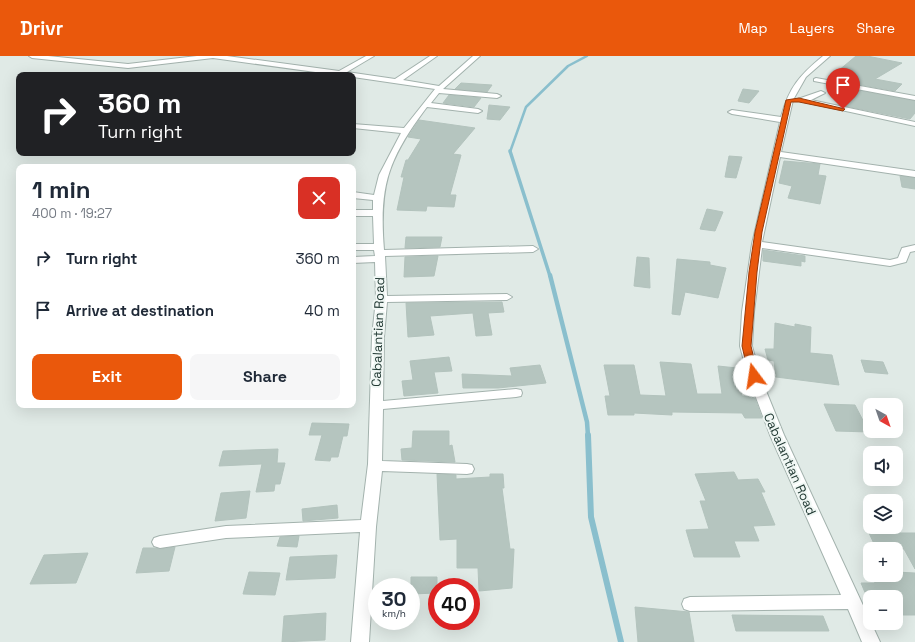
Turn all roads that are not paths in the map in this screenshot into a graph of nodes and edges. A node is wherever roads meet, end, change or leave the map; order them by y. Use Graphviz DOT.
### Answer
graph roads {
  1 [pos="32,56"];
  2 [pos="371,56"];
  3 [pos="434,56"];
  4 [pos="477,56"];
  5 [pos="827,56"];
  6 [pos="237,57"];
  7 [pos="334,72"];
  8 [pos="343,72"];
  9 [pos="356,76"];
  10 [pos="803,76"];
  11 [pos="816,80"];
  12 [pos="396,82"];
  13 [pos="438,90"];
  14 [pos="497,96"];
  15 [pos="915,98"];
  16 [pos="794,100"];
  17 [pos="426,105"];
  18 [pos="478,111"];
  19 [pos="732,112"];
  20 [pos="784,120"];
  21 [pos="915,124"];
  22 [pos="356,126"];
  23 [pos="407,131"];
  24 [pos="776,154"];
  25 [pos="915,174"];
  26 [pos="356,195"];
  27 [pos="379,198"];
  28 [pos="379,213"];
  29 [pos="356,214"];
  30 [pos="757,244"];
  31 [pos="356,248"];
  32 [pos="915,248"];
  33 [pos="533,249"];
  34 [pos="379,253"];
  35 [pos="356,259"];
  36 [pos="507,297"];
  37 [pos="382,299"];
  38 [pos="516,393"];
  39 [pos="376,406"];
  40 [pos="374,466"];
  41 [pos="467,469"];
  42 [pos="368,526"];
  43 [pos="160,542"];
  44 [pos="853,602"];
  45 [pos="690,604"];
  46 [pos="360,642"];
  47 [pos="871,642"];
  1 -- 6 [label="street"];
  2 -- 8 [label="street"];
  3 -- 12 [label="street"];
  4 -- 13 [label="street, Cabalantian Road"];
  5 -- 10 [label="street, Cabalantian Road"];
  6 -- 7 [label="street"];
  9 -- 12 [label="street"];
  10 -- 11 [label="street"];
  10 -- 16 [label="street, Cabalantian Road"];
  11 -- 15 [label="street"];
  11 -- 16 [label="street"];
  12 -- 13 [label="street"];
  13 -- 14 [label="street"];
  13 -- 17 [label="street, Cabalantian Road"];
  16 -- 20 [label="street, Cabalantian Road"];
  16 -- 21 [label="street"];
  17 -- 18 [label="street"];
  17 -- 23 [label="street, Cabalantian Road"];
  19 -- 20 [label="street"];
  20 -- 24 [label="street, Cabalantian Road"];
  22 -- 23 [label="street"];
  23 -- 27 [label="street, Cabalantian Road"];
  24 -- 25 [label="street"];
  24 -- 30 [label="street, Cabalantian Road"];
  26 -- 27 [label="street"];
  27 -- 28 [label="street, Cabalantian Road"];
  28 -- 29 [label="street"];
  28 -- 34 [label="street, Cabalantian Road"];
  30 -- 32 [label="street"];
  30 -- 44 [label="street, Cabalantian Road"];
  31 -- 34 [label="street"];
  33 -- 34 [label="street"];
  34 -- 35 [label="street"];
  34 -- 37 [label="street, Cabalantian Road"];
  36 -- 37 [label="street"];
  37 -- 39 [label="street, Cabalantian Road"];
  38 -- 39 [label="street"];
  39 -- 40 [label="street, Cabalantian Road"];
  40 -- 41 [label="street"];
  40 -- 42 [label="street, Cabalantian Road"];
  42 -- 43 [label="street"];
  42 -- 46 [label="street, Cabalantian Road"];
  44 -- 45 [label="street"];
  44 -- 47 [label="street, Cabalantian Road"];
}
